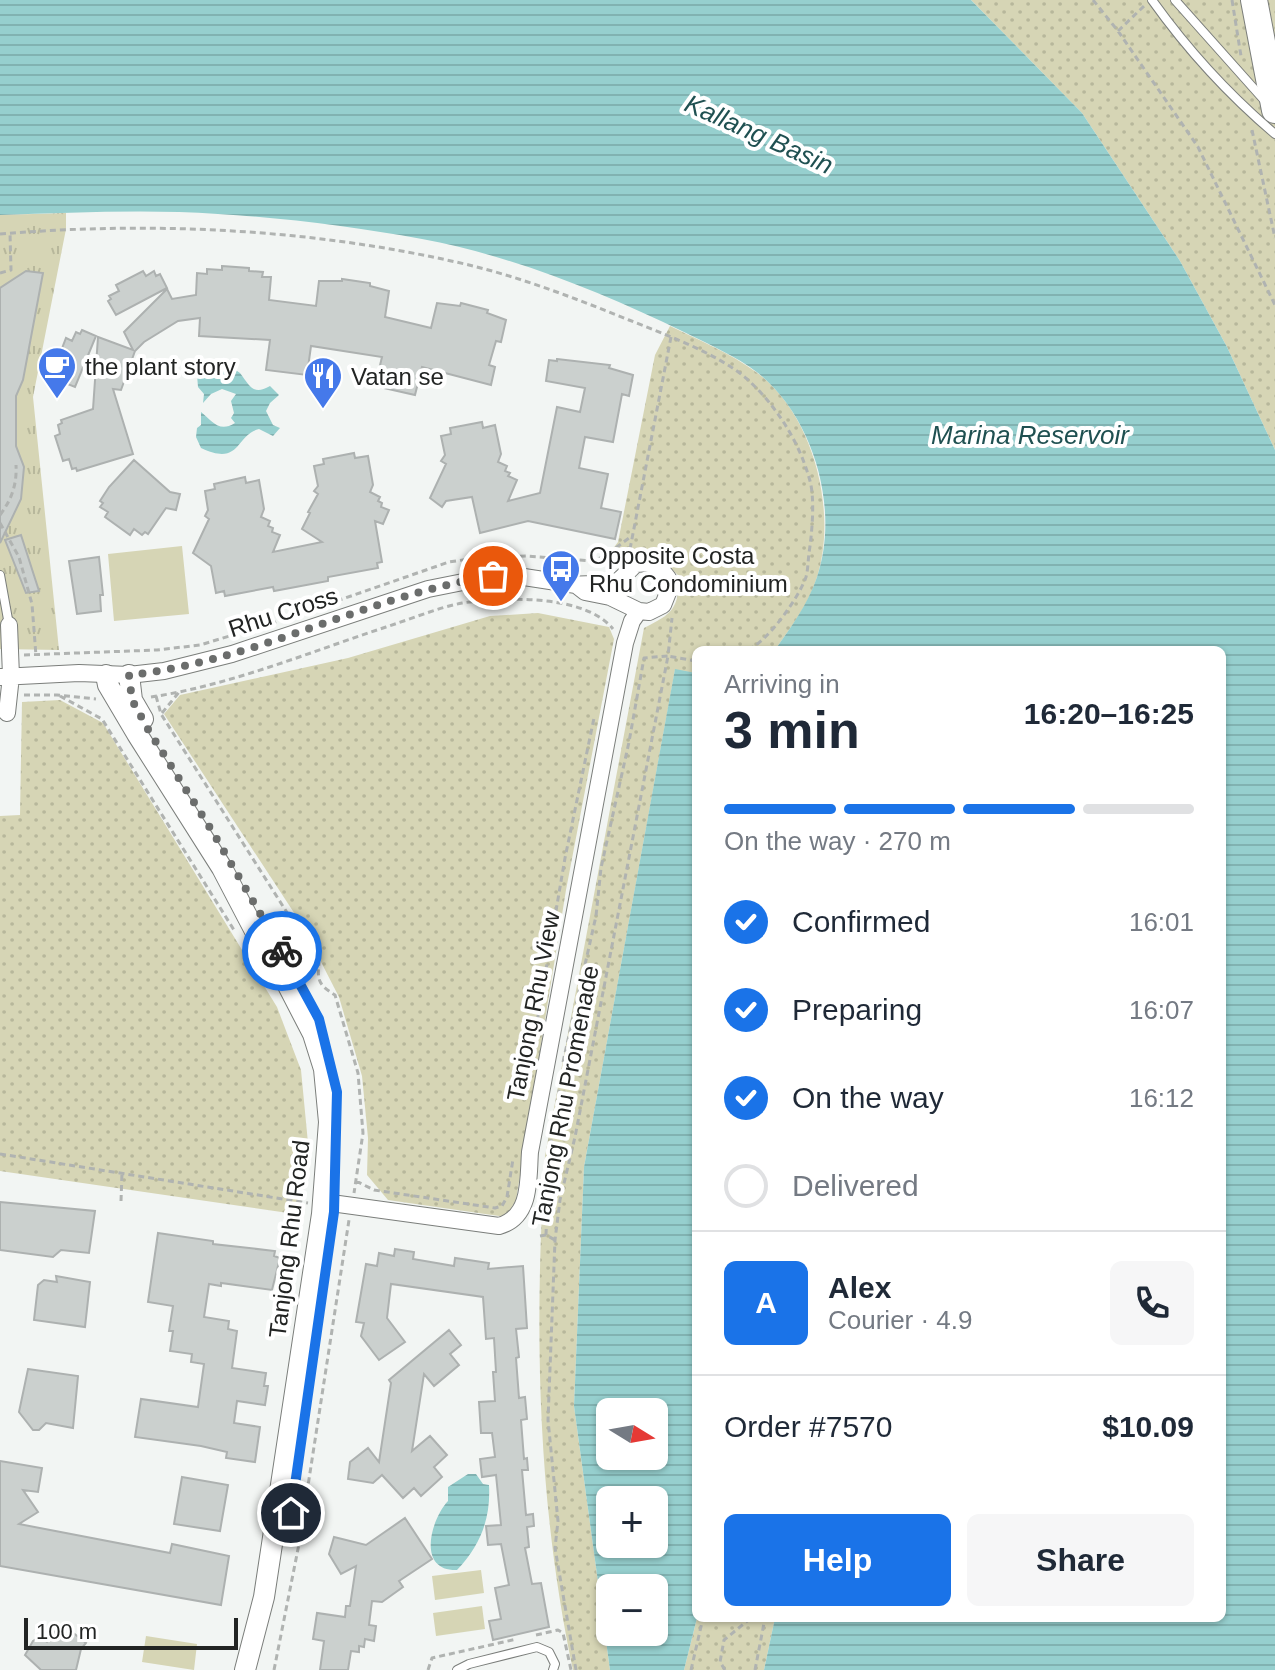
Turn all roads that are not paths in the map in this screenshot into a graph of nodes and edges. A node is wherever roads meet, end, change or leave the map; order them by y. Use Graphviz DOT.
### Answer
graph roads {
  1 [pos="1151,0"];
  2 [pos="1175,0"];
  3 [pos="1254,0"];
  4 [pos="1275,111"];
  5 [pos="1275,134"];
  6 [pos="0,575"];
  7 [pos="576,585"];
  8 [pos="639,611"];
  9 [pos="9,625"];
  10 [pos="106,675"];
  11 [pos="129,675"];
  12 [pos="5,677"];
  13 [pos="124,699"];
  14 [pos="7,713"];
  15 [pos="322,1203"];
  16 [pos="280,1543"];
  17 [pos="245,1670"];
  18 [pos="258,1670"];
  19 [pos="457,1670"];
  20 [pos="553,1670"];
  1 -- 5 [label="lane"];
  2 -- 4 [label="lane"];
  3 -- 4 [label="main road"];
  6 -- 9 [label="lane"];
  7 -- 8 [label="street, Rhu Cross"];
  7 -- 8 [label="street, Rhu Cross"];
  7 -- 11 [label="street, Rhu Cross"];
  8 -- 15 [label="street, Tanjong Rhu View"];
  9 -- 12 [label="street"];
  10 -- 11 [label="street, Rhu Cross"];
  10 -- 12 [label="street, Rhu Cross"];
  10 -- 13 [label="street, Tanjong Rhu Road"];
  11 -- 13 [label="street, Tanjong Rhu Road"];
  12 -- 14 [label="street"];
  13 -- 15 [label="street, Tanjong Rhu Road"];
  15 -- 16 [label="street, Tanjong Rhu Road"];
  16 -- 17 [label="street, Tanjong Rhu Road"];
  16 -- 18 [label="street, Tanjong Rhu Road"];
  19 -- 20 [label="lane"];
}
